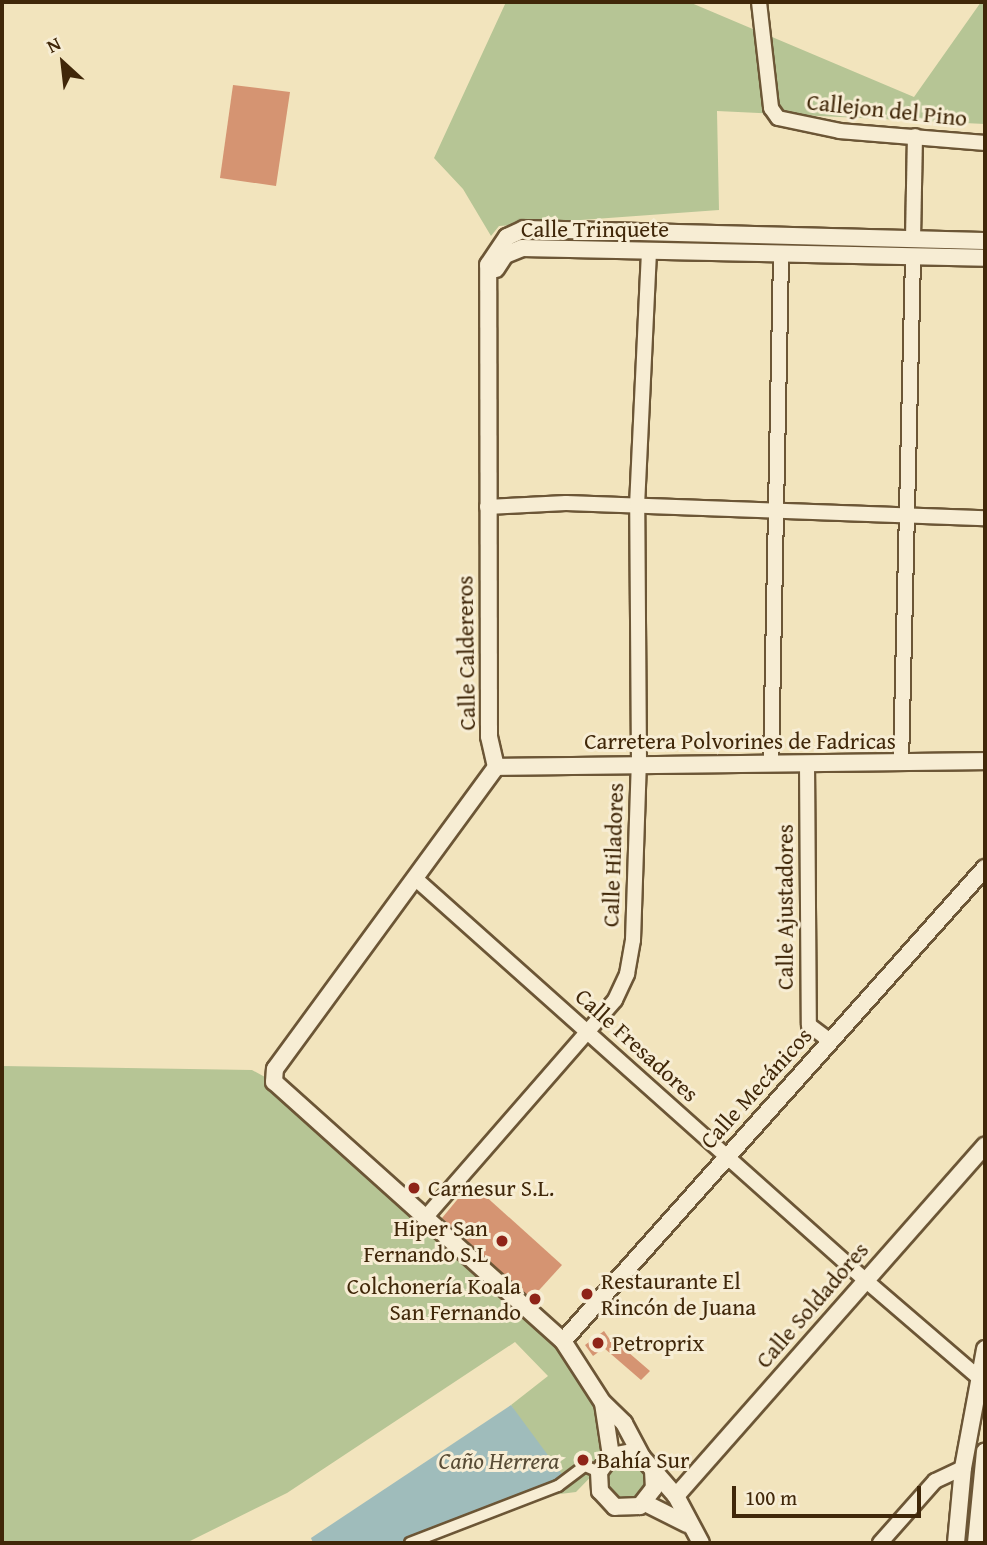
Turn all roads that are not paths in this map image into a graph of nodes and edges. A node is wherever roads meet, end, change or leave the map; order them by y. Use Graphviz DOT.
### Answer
graph roads {
  1 [pos="759,2"];
  2 [pos="915,136"];
  3 [pos="985,143"];
  4 [pos="913,239"];
  5 [pos="985,241"];
  6 [pos="649,251"];
  7 [pos="780,254"];
  8 [pos="913,257"];
  9 [pos="985,258"];
  10 [pos="489,275"];
  11 [pos="637,506"];
  12 [pos="487,507"];
  13 [pos="778,512"];
  14 [pos="908,517"];
  15 [pos="985,518"];
  16 [pos="985,761"];
  17 [pos="771,763"];
  18 [pos="807,763"];
  19 [pos="901,763"];
  20 [pos="639,764"];
  21 [pos="496,767"];
  22 [pos="985,868"];
  23 [pos="417,880"];
  24 [pos="588,1030"];
  25 [pos="829,1040"];
  26 [pos="985,1146"];
  27 [pos="725,1157"];
  28 [pos="425,1218"];
  29 [pos="864,1279"];
  30 [pos="563,1341"];
  31 [pos="985,1349"];
  32 [pos="982,1378"];
  33 [pos="603,1403"];
  34 [pos="985,1451"];
  35 [pos="611,1456"];
  36 [pos="642,1457"];
  37 [pos="963,1468"];
  38 [pos="653,1470"];
  39 [pos="599,1472"];
  40 [pos="676,1496"];
  41 [pos="645,1503"];
  42 [pos="687,1524"];
  43 [pos="410,1543"];
  44 [pos="701,1543"];
  45 [pos="880,1543"];
  46 [pos="957,1543"];
  47 [pos="976,1543"];
  1 -- 2 [label="street, Callejon del Pino"];
  2 -- 3 [label="street, Callejon del Pino"];
  2 -- 4 [label="street"];
  4 -- 5 [label="street, Calle Trinquete"];
  4 -- 10 [label="street, Calle Trinquete"];
  6 -- 7 [label="street, Calle Trinquete"];
  6 -- 10 [label="street, Calle Trinquete"];
  6 -- 11 [label="street, Calle Hiladores"];
  7 -- 8 [label="street, Calle Trinquete"];
  7 -- 13 [label="street"];
  8 -- 9 [label="street, Calle Trinquete"];
  8 -- 14 [label="street"];
  10 -- 12 [label="street, Calle Caldereros"];
  11 -- 12 [label="street"];
  11 -- 13 [label="street"];
  11 -- 20 [label="street, Calle Hiladores"];
  12 -- 21 [label="street, Calle Caldereros"];
  13 -- 14 [label="street"];
  13 -- 17 [label="street"];
  14 -- 15 [label="street"];
  14 -- 19 [label="street"];
  16 -- 19 [label="street, Carretera Polvorines de Fadricas"];
  17 -- 18 [label="street, Carretera Polvorines de Fadricas"];
  17 -- 20 [label="street, Carretera Polvorines de Fadricas"];
  18 -- 19 [label="street, Carretera Polvorines de Fadricas"];
  18 -- 25 [label="street, Calle Ajustadores"];
  20 -- 21 [label="street, Carretera Polvorines de Fadricas"];
  20 -- 24 [label="street, Calle Hiladores"];
  21 -- 23 [label="street"];
  22 -- 25 [label="street, Calle Mecánicos"];
  23 -- 24 [label="street, Calle Fresadores"];
  23 -- 28 [label="street"];
  24 -- 27 [label="street, Calle Fresadores"];
  24 -- 28 [label="street, Calle Hiladores"];
  25 -- 27 [label="street, Calle Mecánicos"];
  26 -- 29 [label="street, Calle Soldadores"];
  27 -- 29 [label="street, Calle Fresadores"];
  27 -- 30 [label="street, Calle Mecánicos"];
  28 -- 30 [label="street"];
  29 -- 32 [label="street, Calle Fresadores"];
  29 -- 40 [label="street, Calle Soldadores"];
  30 -- 33 [label="street"];
  31 -- 32 [label="street"];
  32 -- 37 [label="street"];
  33 -- 35 [label="street"];
  33 -- 36 [label="street"];
  34 -- 47 [label="street"];
  35 -- 36 [label="street"];
  35 -- 39 [label="street"];
  36 -- 38 [label="street"];
  37 -- 45 [label="street"];
  37 -- 46 [label="street"];
  38 -- 40 [label="street"];
  38 -- 41 [label="street"];
  39 -- 41 [label="street"];
  39 -- 43 [label="street"];
  40 -- 42 [label="street"];
  41 -- 42 [label="street"];
  42 -- 44 [label="street"];
}
